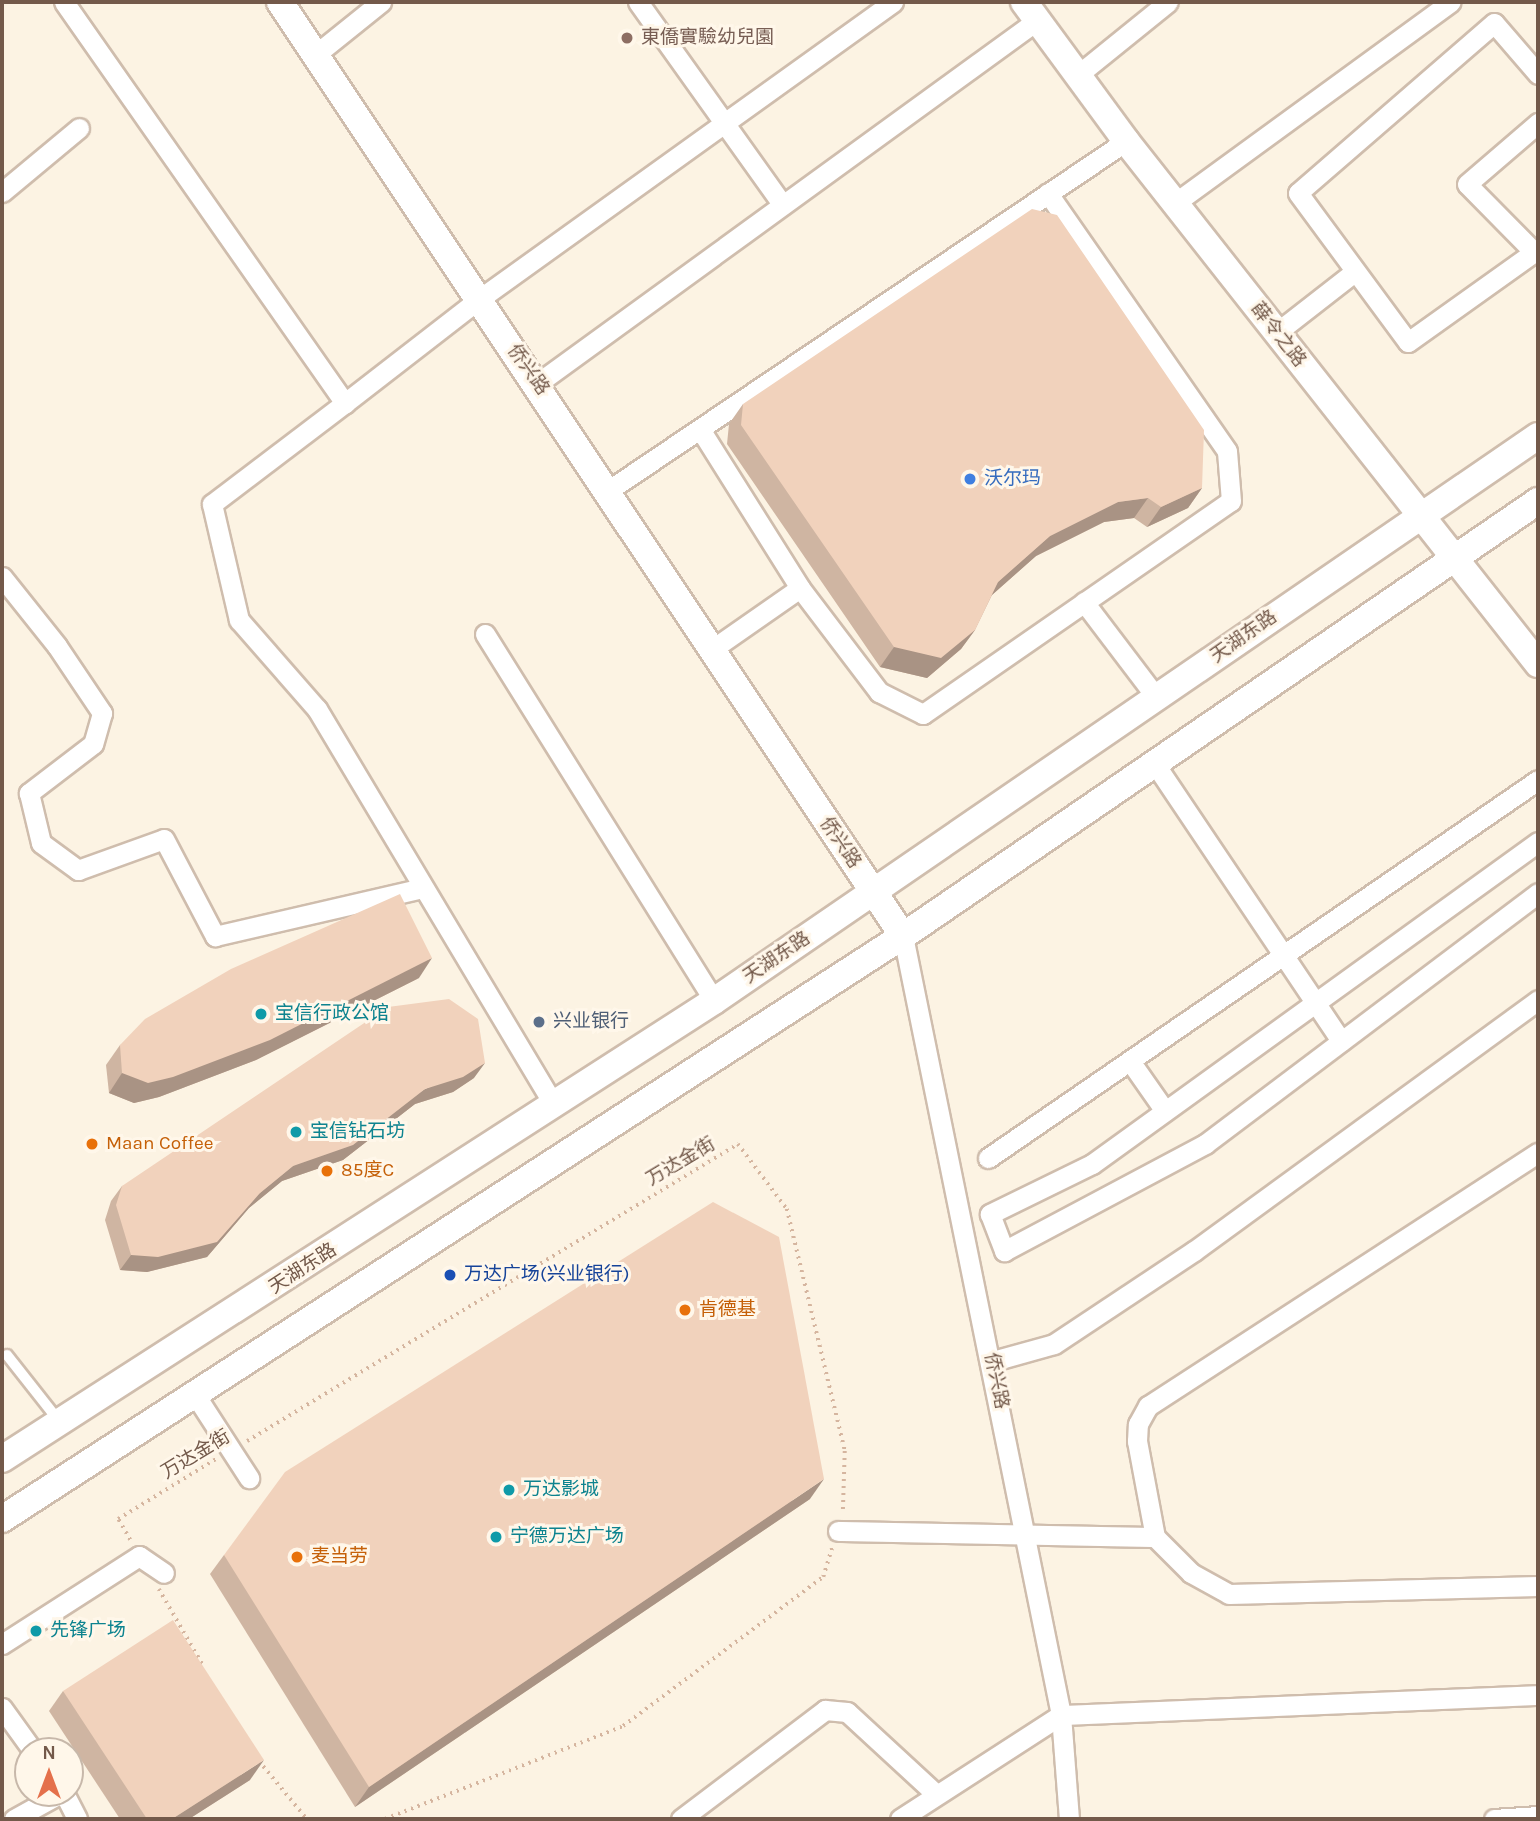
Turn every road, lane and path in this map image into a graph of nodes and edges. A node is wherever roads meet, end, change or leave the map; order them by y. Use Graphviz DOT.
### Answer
graph roads {
  1 [pos="64,2"];
  2 [pos="280,2"];
  3 [pos="381,2"];
  4 [pos="638,2"];
  5 [pos="892,2"];
  6 [pos="1168,2"];
  7 [pos="1451,2"];
  8 [pos="1032,10"];
  9 [pos="315,55"];
  10 [pos="1079,74"];
  11 [pos="1538,74"];
  12 [pos="726,122"];
  13 [pos="1538,123"];
  14 [pos="79,128"];
  15 [pos="1126,141"];
  16 [pos="2,192"];
  17 [pos="1048,193"];
  18 [pos="1175,204"];
  19 [pos="783,205"];
  20 [pos="1353,273"];
  21 [pos="478,300"];
  22 [pos="1276,333"];
  23 [pos="538,383"];
  24 [pos="345,403"];
  25 [pos="699,429"];
  26 [pos="1538,436"];
  27 [pos="606,492"];
  28 [pos="1538,501"];
  29 [pos="1419,515"];
  30 [pos="1455,558"];
  31 [pos="2,577"];
  32 [pos="800,588"];
  33 [pos="1084,602"];
  34 [pos="485,634"];
  35 [pos="711,650"];
  36 [pos="1538,664"];
  37 [pos="1157,698"];
  38 [pos="1155,764"];
  39 [pos="1538,780"];
  40 [pos="1538,842"];
  41 [pos="423,888"];
  42 [pos="874,893"];
  43 [pos="1538,893"];
  44 [pos="903,936"];
  45 [pos="1281,957"];
  46 [pos="1538,1000"];
  47 [pos="714,1001"];
  48 [pos="1314,1004"];
  49 [pos="1341,1041"];
  50 [pos="1130,1061"];
  51 [pos="553,1102"];
  52 [pos="1165,1111"];
  53 [pos="1538,1153"];
  54 [pos="988,1158"];
  55 [pos="7,1355"];
  56 [pos="993,1361"];
  57 [pos="196,1396"];
  58 [pos="60,1421"];
  59 [pos="231,1450"];
  60 [pos="2,1459"];
  61 [pos="249,1478"];
  62 [pos="2,1519"];
  63 [pos="838,1531"];
  64 [pos="1024,1532"];
  65 [pos="1155,1537"];
  66 [pos="139,1556"];
  67 [pos="164,1573"];
  68 [pos="1538,1586"];
  69 [pos="2,1644"];
  70 [pos="207,1674"];
  71 [pos="1538,1695"];
  72 [pos="2,1708"];
  73 [pos="1061,1715"];
  74 [pos="23,1737"];
  75 [pos="255,1756"];
  76 [pos="936,1794"];
  77 [pos="37,1807"];
  78 [pos="1538,1816"];
  79 [pos="14,1819"];
  80 [pos="307,1819"];
  81 [pos="385,1819"];
  82 [pos="681,1819"];
  83 [pos="900,1819"];
  84 [pos="1069,1819"];
  85 [pos="1494,1819"];
  1 -- 24 [label="street"];
  2 -- 9 [label="main road, 侨兴路"];
  3 -- 9 [label="street"];
  4 -- 12 [label="street"];
  5 -- 12 [label="street"];
  6 -- 10 [label="street"];
  7 -- 18 [label="street"];
  8 -- 10 [label="main road, 薛令之路"];
  8 -- 19 [label="street"];
  9 -- 21 [label="main road, 侨兴路"];
  10 -- 15 [label="main road, 薛令之路"];
  11 -- 20 [label="street"];
  12 -- 19 [label="street"];
  12 -- 21 [label="street"];
  13 -- 20 [label="street"];
  14 -- 16 [label="street"];
  15 -- 17 [label="street"];
  15 -- 18 [label="main road, 薛令之路"];
  17 -- 25 [label="street"];
  17 -- 33 [label="street"];
  18 -- 22 [label="main road, 薛令之路"];
  19 -- 23 [label="street"];
  20 -- 22 [label="street"];
  21 -- 23 [label="main road, 侨兴路"];
  21 -- 24 [label="street"];
  22 -- 29 [label="main road, 薛令之路"];
  23 -- 27 [label="main road, 侨兴路"];
  24 -- 41 [label="street"];
  25 -- 27 [label="street"];
  25 -- 32 [label="street"];
  26 -- 29 [label="main road, 天湖东路"];
  27 -- 35 [label="main road, 侨兴路"];
  28 -- 30 [label="main road"];
  29 -- 30 [label="main road, 薛令之路"];
  29 -- 37 [label="main road, 天湖东路"];
  30 -- 36 [label="main road, 薛令之路"];
  30 -- 38 [label="main road"];
  31 -- 41 [label="street"];
  32 -- 33 [label="street"];
  32 -- 35 [label="street"];
  33 -- 37 [label="street"];
  34 -- 47 [label="street"];
  35 -- 42 [label="main road, 侨兴路"];
  37 -- 42 [label="main road, 天湖东路"];
  38 -- 44 [label="main road"];
  38 -- 45 [label="street"];
  39 -- 45 [label="street"];
  40 -- 48 [label="street"];
  41 -- 51 [label="street"];
  42 -- 44 [label="main road, 侨兴路"];
  42 -- 47 [label="main road, 天湖东路"];
  43 -- 49 [label="street"];
  44 -- 56 [label="street, 侨兴路"];
  44 -- 57 [label="main road"];
  45 -- 48 [label="street"];
  45 -- 50 [label="street"];
  46 -- 56 [label="street"];
  47 -- 51 [label="main road, 天湖东路"];
  48 -- 49 [label="street"];
  48 -- 52 [label="street"];
  49 -- 52 [label="street"];
  50 -- 52 [label="street"];
  50 -- 54 [label="street"];
  51 -- 58 [label="main road, 天湖东路"];
  53 -- 65 [label="street"];
  55 -- 58 [label="lane"];
  56 -- 64 [label="street, 侨兴路"];
  57 -- 59 [label="street"];
  57 -- 62 [label="main road"];
  58 -- 60 [label="main road, 天湖东路"];
  59 -- 61 [label="street"];
  59 -- 63 [label="path, 万达金街"];
  59 -- 66 [label="path, 万达金街"];
  63 -- 64 [label="street"];
  63 -- 81 [label="path, 万达金街"];
  64 -- 65 [label="street"];
  64 -- 73 [label="street, 侨兴路"];
  65 -- 68 [label="street"];
  66 -- 67 [label="street"];
  66 -- 69 [label="street"];
  66 -- 70 [label="path, 万达金街"];
  71 -- 73 [label="street"];
  72 -- 74 [label="street"];
  73 -- 76 [label="street"];
  73 -- 84 [label="street, 侨兴路"];
  75 -- 80 [label="path"];
  76 -- 82 [label="street"];
  76 -- 83 [label="street"];
  77 -- 79 [label="street"];
  78 -- 85 [label="street"];
}
